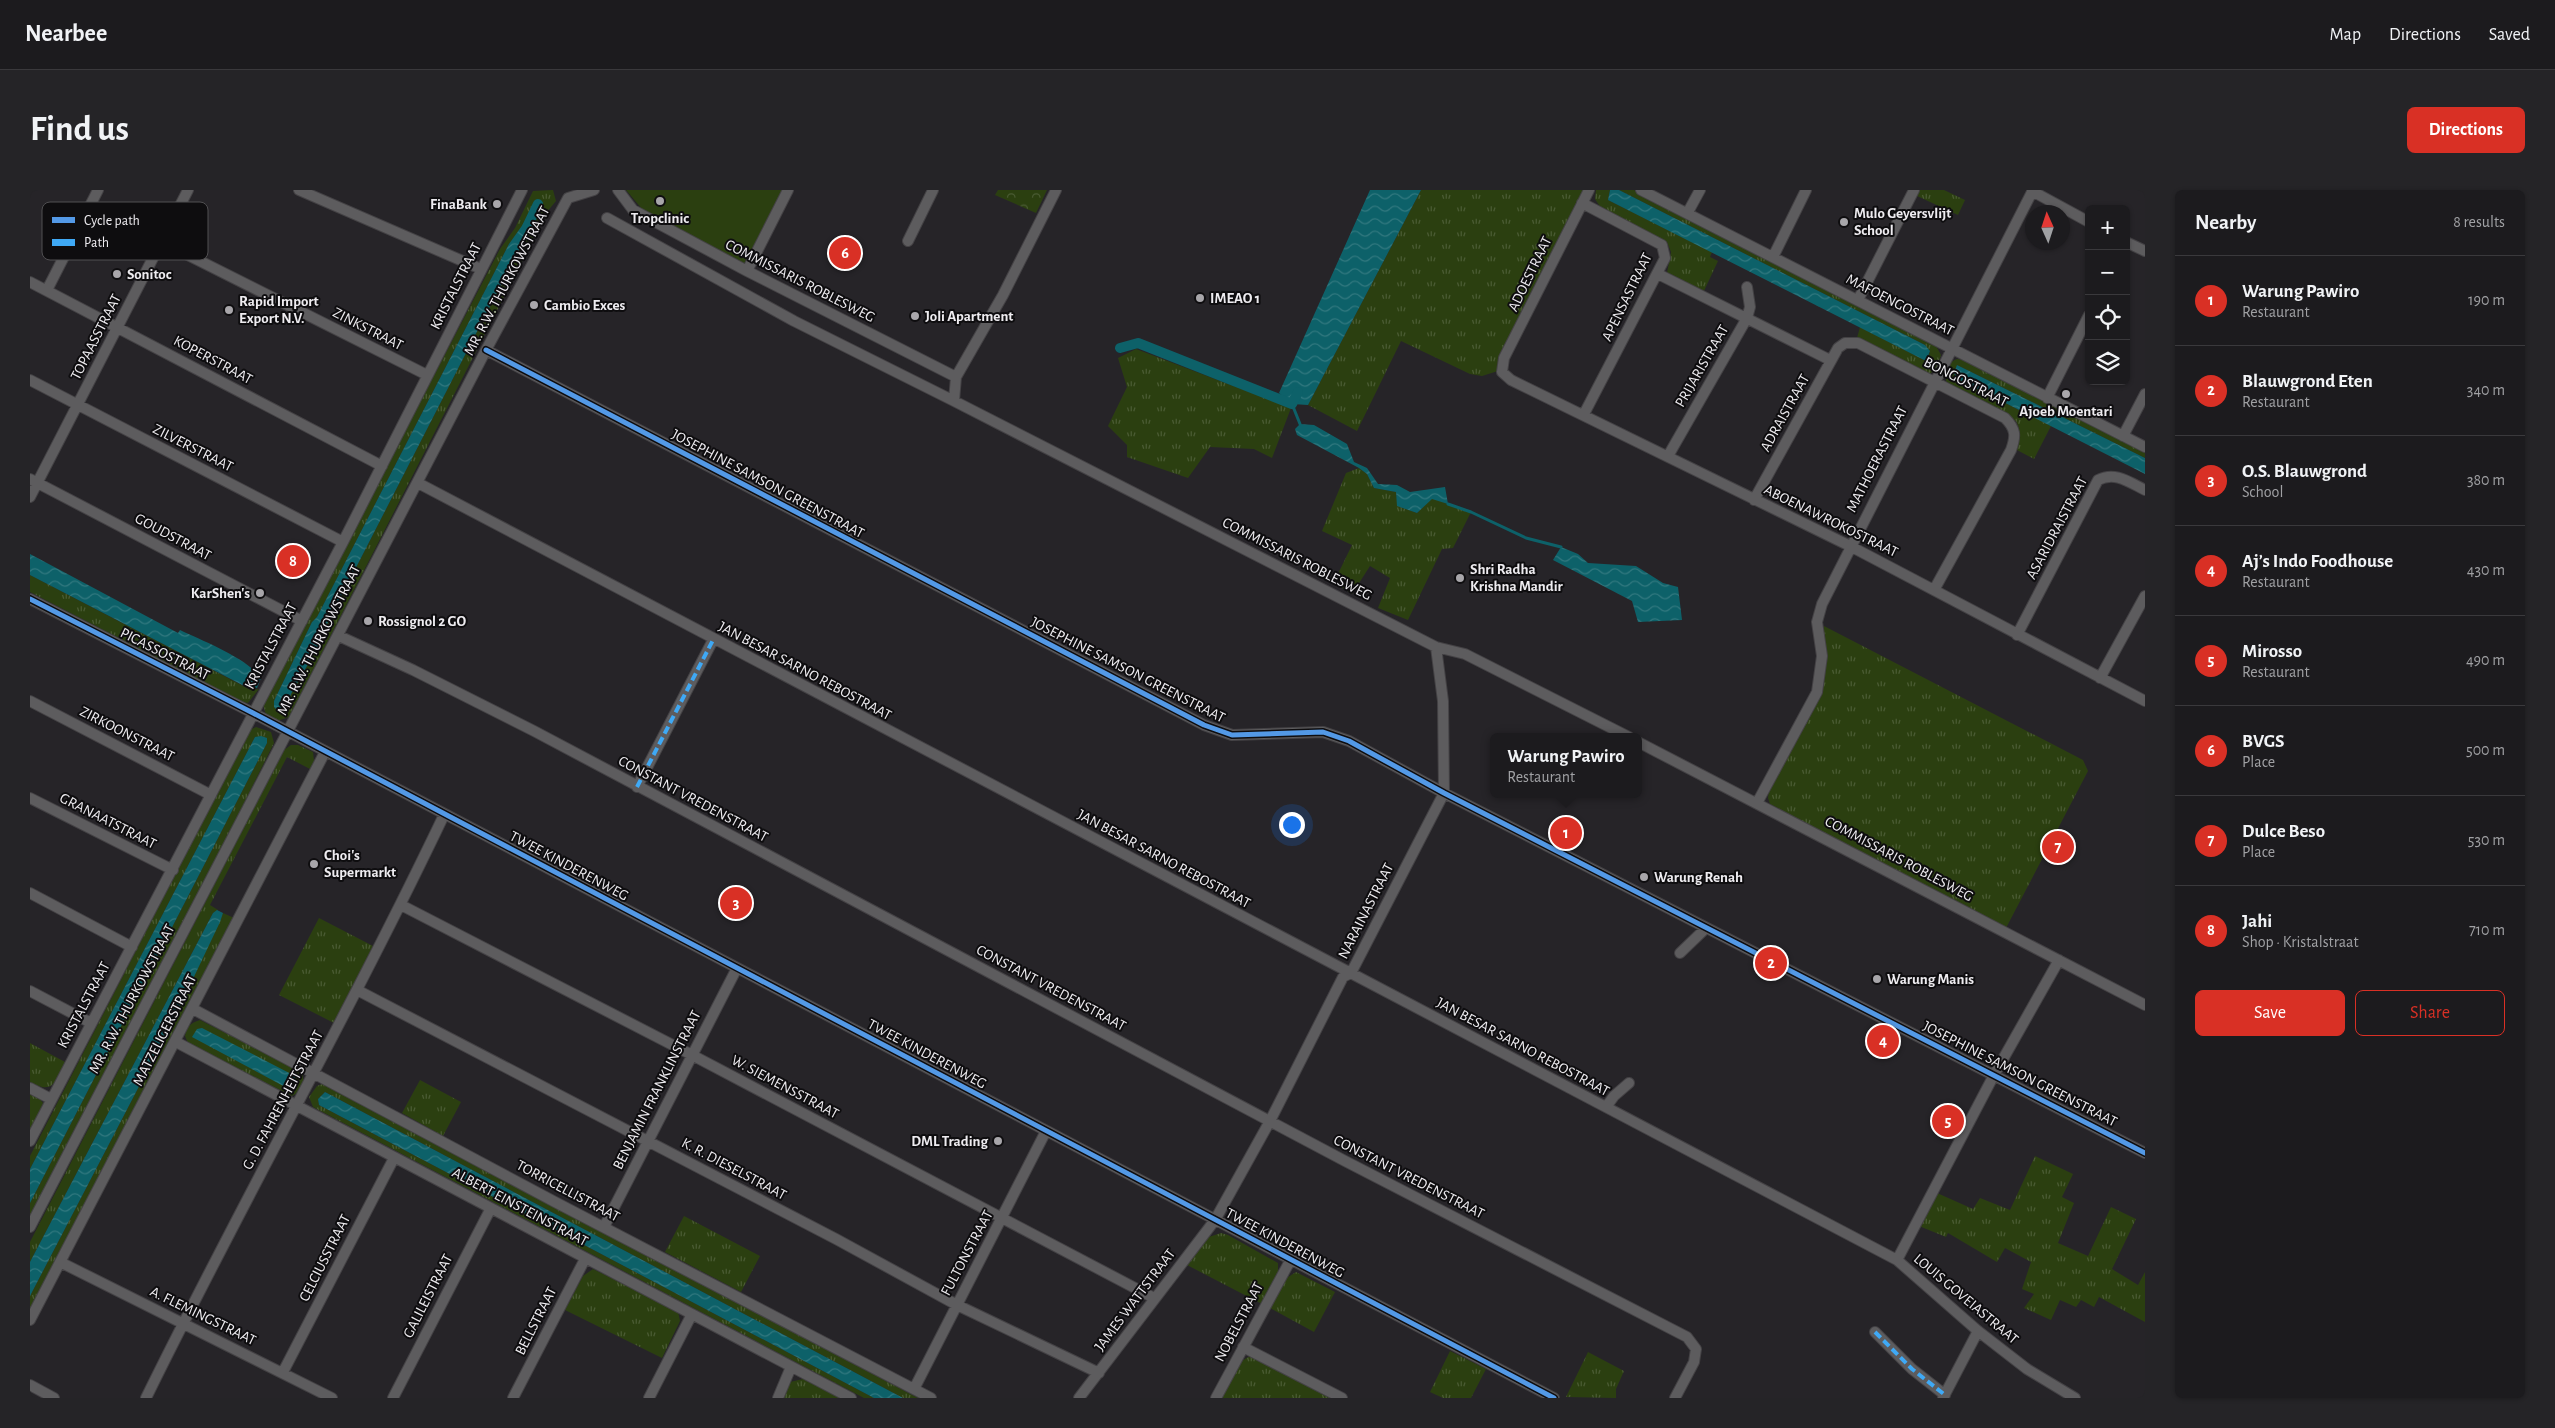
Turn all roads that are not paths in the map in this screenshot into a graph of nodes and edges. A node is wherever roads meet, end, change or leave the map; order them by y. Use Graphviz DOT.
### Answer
graph roads {
  1 [pos="98,190"];
  2 [pos="188,190"];
  3 [pos="299,190"];
  4 [pos="522,190"];
  5 [pos="561,190"];
  6 [pos="594,190"];
  7 [pos="618,190"];
  8 [pos="788,190"];
  9 [pos="933,190"];
  10 [pos="1056,190"];
  11 [pos="1590,190"];
  12 [pos="1641,190"];
  13 [pos="1700,190"];
  14 [pos="1806,190"];
  15 [pos="1914,190"];
  16 [pos="2032,191"];
  17 [pos="568,198"];
  18 [pos="92,202"];
  19 [pos="182,202"];
  20 [pos="1582,203"];
  21 [pos="1688,212"];
  22 [pos="607,218"];
  23 [pos="2085,220"];
  24 [pos="908,241"];
  25 [pos="2130,244"];
  26 [pos="2145,252"];
  27 [pos="1773,256"];
  28 [pos="62,260"];
  29 [pos="153,260"];
  30 [pos="198,260"];
  31 [pos="481,269"];
  32 [pos="747,271"];
  33 [pos="1658,274"];
  34 [pos="30,282"];
  35 [pos="1747,287"];
  36 [pos="47,290"];
  37 [pos="1858,300"];
  38 [pos="1747,318"];
  39 [pos="2085,323"];
  40 [pos="118,328"];
  41 [pos="1845,343"];
  42 [pos="1951,348"];
  43 [pos="486,350"];
  44 [pos="1830,360"];
  45 [pos="1502,372"];
  46 [pos="427,376"];
  47 [pos="956,378"];
  48 [pos="30,380"];
  49 [pos="1933,383"];
  50 [pos="2145,394"];
  51 [pos="2047,398"];
  52 [pos="954,401"];
  53 [pos="78,405"];
  54 [pos="1584,414"];
  55 [pos="2123,436"];
  56 [pos="2145,447"];
  57 [pos="1668,456"];
  58 [pos="382,466"];
  59 [pos="34,481"];
  60 [pos="418,483"];
  61 [pos="2145,490"];
  62 [pos="30,497"];
  63 [pos="1754,500"];
  64 [pos="343,542"];
  65 [pos="1850,546"];
  66 [pos="1934,590"];
  67 [pos="2145,596"];
  68 [pos="30,599"];
  69 [pos="302,621"];
  70 [pos="2017,635"];
  71 [pos="339,636"];
  72 [pos="713,640"];
  73 [pos="1436,648"];
  74 [pos="2100,678"];
  75 [pos="30,701"];
  76 [pos="2145,701"];
  77 [pos="253,713"];
  78 [pos="288,733"];
  79 [pos="1620,733"];
  80 [pos="1642,744"];
  81 [pos="325,752"];
  82 [pos="637,787"];
  83 [pos="1444,793"];
  84 [pos="211,794"];
  85 [pos="30,798"];
  86 [pos="1757,803"];
  87 [pos="444,815"];
  88 [pos="173,870"];
  89 [pos="30,893"];
  90 [pos="401,905"];
  91 [pos="1706,928"];
  92 [pos="132,947"];
  93 [pos="1680,953"];
  94 [pos="2059,960"];
  95 [pos="737,968"];
  96 [pos="1351,973"];
  97 [pos="357,990"];
  98 [pos="30,991"];
  99 [pos="2145,1004"];
  100 [pos="193,1009"];
  101 [pos="91,1023"];
  102 [pos="176,1042"];
  103 [pos="692,1055"];
  104 [pos="315,1072"];
  105 [pos="1994,1075"];
  106 [pos="1629,1082"];
  107 [pos="30,1088"];
  108 [pos="51,1099"];
  109 [pos="297,1106"];
  110 [pos="1606,1107"];
  111 [pos="1270,1121"];
  112 [pos="1046,1131"];
  113 [pos="647,1140"];
  114 [pos="30,1141"];
  115 [pos="2145,1153"];
  116 [pos="394,1158"];
  117 [pos="491,1208"];
  118 [pos="1002,1219"];
  119 [pos="1215,1220"];
  120 [pos="30,1227"];
  121 [pos="604,1227"];
  122 [pos="585,1259"];
  123 [pos="1897,1260"];
  124 [pos="1290,1261"];
  125 [pos="60,1262"];
  126 [pos="1154,1298"];
  127 [pos="957,1306"];
  128 [pos="692,1314"];
  129 [pos="30,1320"];
  130 [pos="182,1323"];
  131 [pos="1978,1331"];
  132 [pos="1875,1332"];
  133 [pos="1243,1347"];
  134 [pos="791,1367"];
  135 [pos="283,1372"];
  136 [pos="1098,1373"];
  137 [pos="30,1385"];
  138 [pos="914,1389"];
  139 [pos="1944,1396"];
  140 [pos="54,1398"];
  141 [pos="146,1398"];
  142 [pos="332,1398"];
  143 [pos="393,1398"];
  144 [pos="513,1398"];
  145 [pos="649,1398"];
  146 [pos="778,1398"];
  147 [pos="851,1398"];
  148 [pos="932,1398"];
  149 [pos="1079,1398"];
  150 [pos="1216,1398"];
  151 [pos="1342,1398"];
  152 [pos="1554,1398"];
  153 [pos="1675,1398"];
  154 [pos="2075,1398"];
  1 -- 18 [label="street"];
  2 -- 19 [label="street, TOPAASSTRAAT"];
  3 -- 31 [label="street"];
  4 -- 31 [label="street, KRISTALSTRAAT"];
  5 -- 17 [label="street"];
  6 -- 17 [label="street, MR. R.W. THURKOWSTRAAT"];
  7 -- 32 [label="street, COMMISSARIS ROBLESWEG"];
  8 -- 32 [label="street"];
  9 -- 24 [label="street"];
  10 -- 47 [label="street"];
  11 -- 20 [label="street, ADOESTRAAT"];
  12 -- 21 [label="street, MAFOENGOSTRAAT"];
  13 -- 21 [label="street"];
  14 -- 27 [label="street"];
  15 -- 37 [label="street"];
  16 -- 23 [label="street"];
  16 -- 42 [label="street, MATHOERASTRAAT"];
  17 -- 43 [label="street, MR. R.W. THURKOWSTRAAT"];
  20 -- 33 [label="street, APENSASTRAAT"];
  20 -- 45 [label="street, ADOESTRAAT"];
  21 -- 27 [label="street, MAFOENGOSTRAAT"];
  22 -- 52 [label="street, COMMISSARIS ROBLESWEG"];
  25 -- 26 [label="street"];
  27 -- 37 [label="street, MAFOENGOSTRAAT"];
  28 -- 36 [label="street"];
  29 -- 40 [label="street, TOPAASSTRAAT"];
  30 -- 46 [label="street, ZINKSTRAAT"];
  31 -- 46 [label="street, KRISTALSTRAAT"];
  32 -- 47 [label="street, COMMISSARIS ROBLESWEG"];
  33 -- 38 [label="street"];
  33 -- 54 [label="street, APENSASTRAAT"];
  34 -- 36 [label="street, KOPERSTRAAT"];
  35 -- 38 [label="street, PRIJARISTRAAT"];
  36 -- 40 [label="street, KOPERSTRAAT"];
  37 -- 42 [label="street, MAFOENGOSTRAAT"];
  38 -- 44 [label="street"];
  38 -- 57 [label="street, PRIJARISTRAAT"];
  39 -- 51 [label="street"];
  40 -- 53 [label="street, TOPAASSTRAAT"];
  40 -- 58 [label="street, KOPERSTRAAT"];
  41 -- 44 [label="street, ADRAISTRAAT"];
  41 -- 49 [label="street, BONGOSTRAAT"];
  42 -- 49 [label="street, MATHOERASTRAAT"];
  42 -- 51 [label="street, MAFOENGOSTRAAT"];
  43 -- 60 [label="street, MR. R.W. THURKOWSTRAAT"];
  43 -- 83 [label="street, JOSEPHINE SAMSON GREENSTRAAT"];
  44 -- 63 [label="street, ADRAISTRAAT"];
  45 -- 54 [label="street, ABOENAWROKOSTRAAT"];
  46 -- 58 [label="street, KRISTALSTRAAT"];
  47 -- 52 [label="street"];
  48 -- 53 [label="street, ZILVERSTRAAT"];
  49 -- 65 [label="street, MATHOERASTRAAT"];
  49 -- 66 [label="street, BONGOSTRAAT"];
  50 -- 55 [label="street"];
  51 -- 55 [label="street, MAFOENGOSTRAAT"];
  52 -- 73 [label="street, COMMISSARIS ROBLESWEG"];
  53 -- 59 [label="street, TOPAASSTRAAT"];
  53 -- 64 [label="street, ZILVERSTRAAT"];
  54 -- 57 [label="street, ABOENAWROKOSTRAAT"];
  55 -- 56 [label="street, MAFOENGOSTRAAT"];
  57 -- 63 [label="street, ABOENAWROKOSTRAAT"];
  58 -- 64 [label="street, KRISTALSTRAAT"];
  59 -- 62 [label="street, TOPAASSTRAAT"];
  59 -- 69 [label="street, GOUDSTRAAT"];
  60 -- 71 [label="street, MR. R.W. THURKOWSTRAAT"];
  60 -- 72 [label="street, JAN BESAR SARNO REBOSTRAAT"];
  61 -- 70 [label="street, ASARIDRAISTRAAT"];
  63 -- 65 [label="street, ABOENAWROKOSTRAAT"];
  64 -- 69 [label="street, KRISTALSTRAAT"];
  65 -- 66 [label="street, ABOENAWROKOSTRAAT"];
  65 -- 86 [label="street, MATHOERASTRAAT"];
  66 -- 70 [label="street, ABOENAWROKOSTRAAT"];
  67 -- 74 [label="street"];
  68 -- 77 [label="street, PICASSOSTRAAT"];
  69 -- 77 [label="street, KRISTALSTRAAT"];
  70 -- 74 [label="street, ABOENAWROKOSTRAAT"];
  71 -- 78 [label="street, MR. R.W. THURKOWSTRAAT"];
  71 -- 82 [label="street, CONSTANT VREDENSTRAAT"];
  72 -- 82 [label="street"];
  72 -- 96 [label="street, JAN BESAR SARNO REBOSTRAAT"];
  73 -- 79 [label="street, COMMISSARIS ROBLESWEG"];
  73 -- 83 [label="street, NARAINASTRAAT"];
  74 -- 76 [label="street, ABOENAWROKOSTRAAT"];
  75 -- 84 [label="street, ZIRKOONSTRAAT"];
  77 -- 78 [label="street, PICASSOSTRAAT"];
  77 -- 84 [label="street, KRISTALSTRAAT"];
  78 -- 81 [label="street, TWEE KINDERENWEG"];
  78 -- 120 [label="street, MR. R.W. THURKOWSTRAAT"];
  80 -- 86 [label="street, COMMISSARIS ROBLESWEG"];
  81 -- 87 [label="street, TWEE KINDERENWEG"];
  81 -- 100 [label="street, MATZELIGERSTRAAT"];
  82 -- 111 [label="street, CONSTANT VREDENSTRAAT"];
  83 -- 91 [label="street, JOSEPHINE SAMSON GREENSTRAAT"];
  83 -- 96 [label="street, NARAINASTRAAT"];
  84 -- 88 [label="street, KRISTALSTRAAT"];
  85 -- 88 [label="street, GRANAATSTRAAT"];
  86 -- 94 [label="street, COMMISSARIS ROBLESWEG"];
  87 -- 90 [label="street, G. D. FAHRENHEITSTRAAT"];
  87 -- 95 [label="street, TWEE KINDERENWEG"];
  88 -- 92 [label="street, KRISTALSTRAAT"];
  89 -- 92 [label="street"];
  90 -- 97 [label="street, G. D. FAHRENHEITSTRAAT"];
  90 -- 103 [label="street, W. SIEMENSSTRAAT"];
  91 -- 93 [label="street"];
  91 -- 105 [label="street, JOSEPHINE SAMSON GREENSTRAAT"];
  92 -- 101 [label="street, KRISTALSTRAAT"];
  94 -- 99 [label="street, COMMISSARIS ROBLESWEG"];
  94 -- 105 [label="street, LOUIS GOVEIASTRAAT"];
  95 -- 103 [label="street, BENJAMIN FRANKLINSTRAAT"];
  95 -- 112 [label="street, TWEE KINDERENWEG"];
  96 -- 110 [label="street, JAN BESAR SARNO REBOSTRAAT"];
  96 -- 111 [label="street, NARAINASTRAAT"];
  97 -- 104 [label="street, G. D. FAHRENHEITSTRAAT"];
  97 -- 113 [label="street, K. R. DIESELSTRAAT"];
  98 -- 101 [label="street"];
  100 -- 102 [label="street, MATZELIGERSTRAAT"];
  100 -- 104 [label="street, TORRICELLISTRAAT"];
  101 -- 108 [label="street, KRISTALSTRAAT"];
  102 -- 109 [label="street, ALBERT EINSTEINSTRAAT"];
  102 -- 125 [label="street, MATZELIGERSTRAAT"];
  103 -- 113 [label="street, BENJAMIN FRANKLINSTRAAT"];
  103 -- 118 [label="street, W. SIEMENSSTRAAT"];
  104 -- 109 [label="street, G. D. FAHRENHEITSTRAAT"];
  104 -- 121 [label="street, TORRICELLISTRAAT"];
  105 -- 115 [label="street, JOSEPHINE SAMSON GREENSTRAAT"];
  105 -- 123 [label="street, LOUIS GOVEIASTRAAT"];
  106 -- 110 [label="street"];
  107 -- 108 [label="street"];
  108 -- 114 [label="street, KRISTALSTRAAT"];
  109 -- 116 [label="street, ALBERT EINSTEINSTRAAT"];
  109 -- 130 [label="street, G. D. FAHRENHEITSTRAAT"];
  110 -- 123 [label="street, JAN BESAR SARNO REBOSTRAAT"];
  111 -- 119 [label="street, NARAINASTRAAT"];
  111 -- 153 [label="street, CONSTANT VREDENSTRAAT"];
  112 -- 118 [label="street, FULTONSTRAAT"];
  112 -- 119 [label="street, TWEE KINDERENWEG"];
  113 -- 121 [label="street, BENJAMIN FRANKLINSTRAAT"];
  113 -- 127 [label="street, K. R. DIESELSTRAAT"];
  116 -- 117 [label="street, ALBERT EINSTEINSTRAAT"];
  116 -- 135 [label="street, CELCIUSSTRAAT"];
  117 -- 122 [label="street, ALBERT EINSTEINSTRAAT"];
  117 -- 143 [label="street, GALILEISTRAAT"];
  118 -- 126 [label="street, W. SIEMENSSTRAAT"];
  118 -- 127 [label="street, FULTONSTRAAT"];
  119 -- 124 [label="street, TWEE KINDERENWEG"];
  119 -- 126 [label="street, JAMES WATTSTRAAT"];
  121 -- 138 [label="street, TORRICELLISTRAAT"];
  122 -- 128 [label="street, ALBERT EINSTEINSTRAAT"];
  122 -- 144 [label="street, BELLSTRAAT"];
  123 -- 131 [label="street, LOUIS GOVEIASTRAAT"];
  124 -- 133 [label="street, NOBELSTRAAT"];
  124 -- 152 [label="street, TWEE KINDERENWEG"];
  125 -- 129 [label="street, MATZELIGERSTRAAT"];
  125 -- 130 [label="street, A. FLEMINGSTRAAT"];
  126 -- 136 [label="street, JAMES WATTSTRAAT"];
  127 -- 136 [label="street, K. R. DIESELSTRAAT"];
  127 -- 138 [label="street, FULTONSTRAAT"];
  128 -- 134 [label="street, ALBERT EINSTEINSTRAAT"];
  128 -- 145 [label="street"];
  130 -- 135 [label="street, A. FLEMINGSTRAAT"];
  130 -- 141 [label="street, G. D. FAHRENHEITSTRAAT"];
  131 -- 139 [label="street"];
  131 -- 154 [label="street, LOUIS GOVEIASTRAAT"];
  132 -- 139 [label="street"];
  133 -- 150 [label="street, NOBELSTRAAT"];
  133 -- 151 [label="street"];
  134 -- 146 [label="street"];
  134 -- 147 [label="street, ALBERT EINSTEINSTRAAT"];
  135 -- 142 [label="street, A. FLEMINGSTRAAT"];
  136 -- 149 [label="street, JAMES WATTSTRAAT"];
  137 -- 140 [label="street"];
  138 -- 148 [label="street, TORRICELLISTRAAT"];
}
